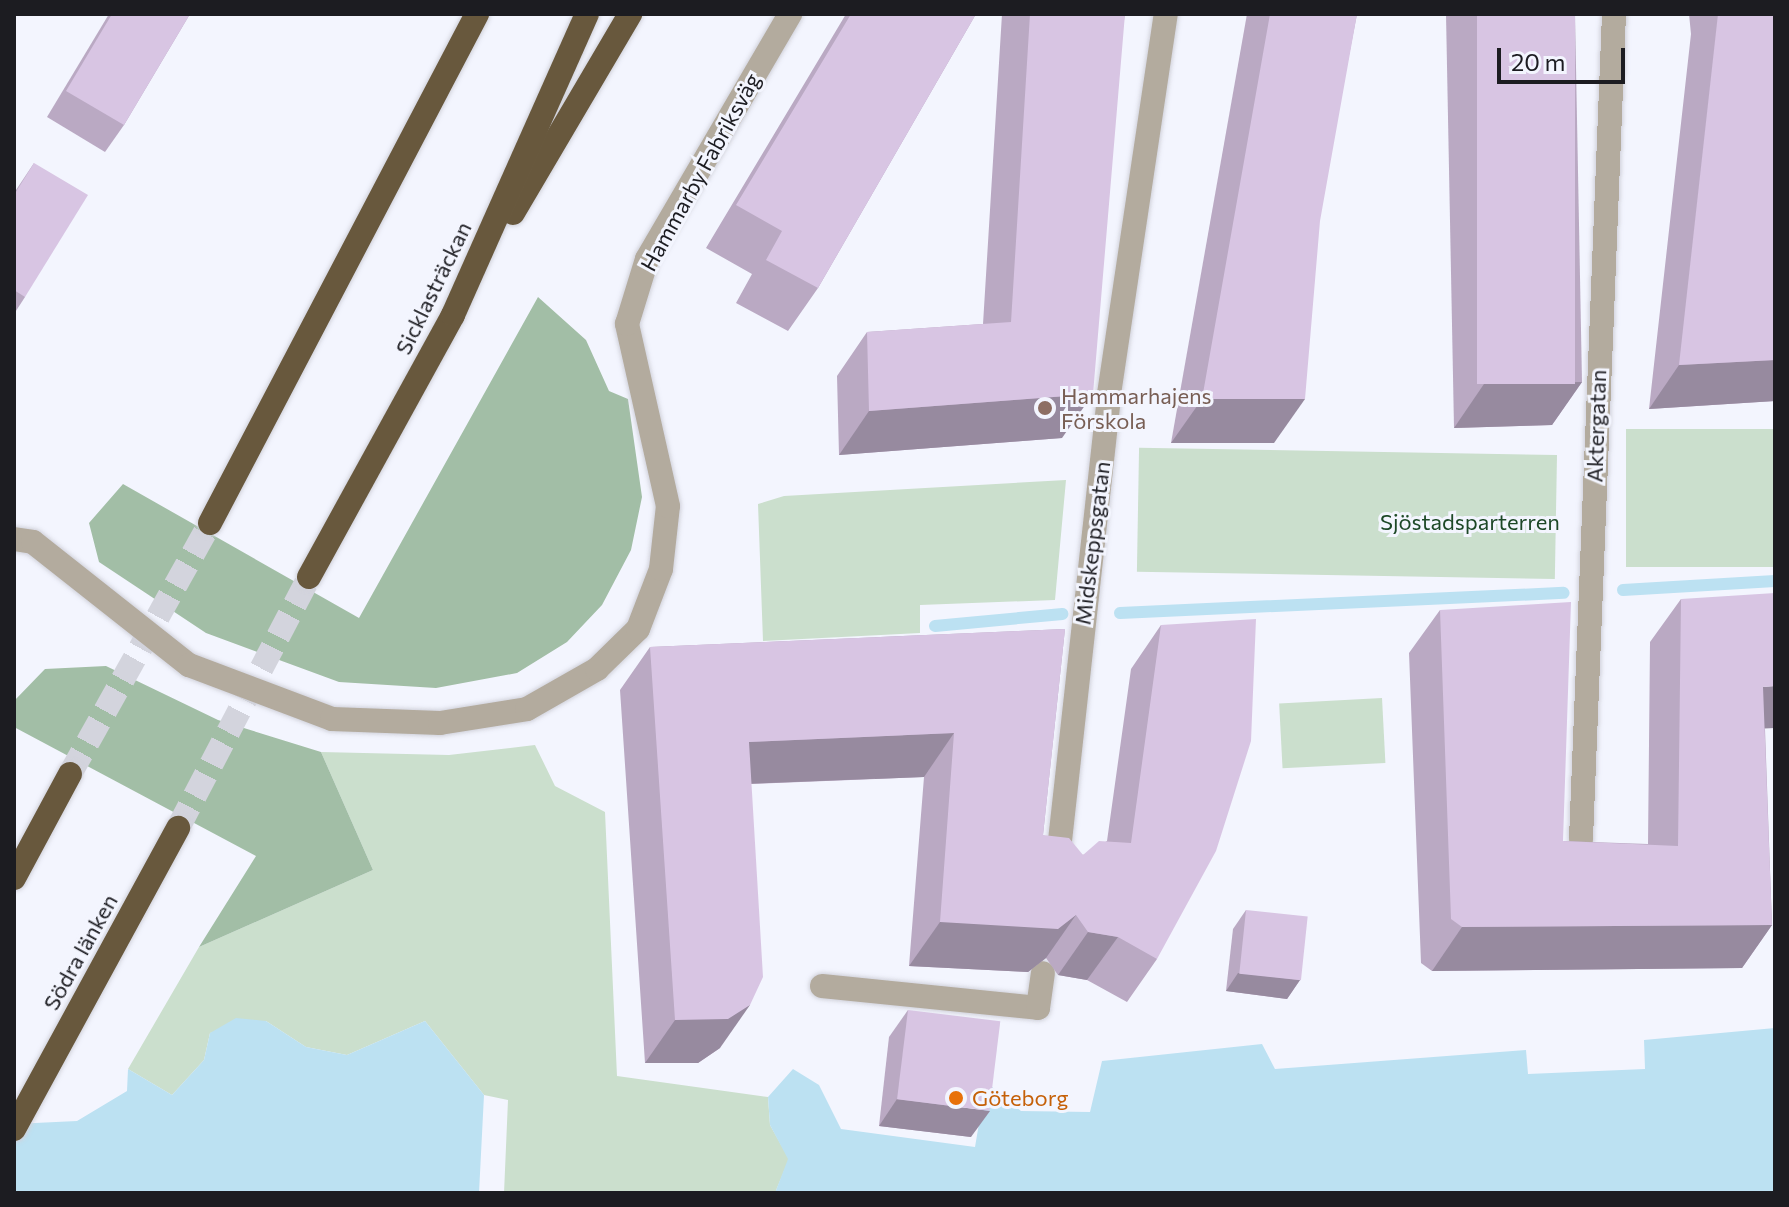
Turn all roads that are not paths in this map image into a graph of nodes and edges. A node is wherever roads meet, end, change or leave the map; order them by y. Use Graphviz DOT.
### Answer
graph roads {
  1 [pos="477,14"];
  2 [pos="587,14"];
  3 [pos="630,14"];
  4 [pos="790,14"];
  5 [pos="1166,14"];
  6 [pos="1614,14"];
  7 [pos="453,315"];
  8 [pos="210,523"];
  9 [pos="14,539"];
  10 [pos="309,577"];
  11 [pos="70,774"];
  12 [pos="178,828"];
  13 [pos="1581,839"];
  14 [pos="14,878"];
  15 [pos="1054,883"];
  16 [pos="1043,973"];
  17 [pos="822,986"];
  18 [pos="14,1129"];
  1 -- 8 [label="highway"];
  2 -- 7 [label="highway, Sicklasträckan"];
  3 -- 7 [label="highway"];
  4 -- 9 [label="street, Hammarby Fabriksväg"];
  5 -- 15 [label="street, Midskeppsgatan"];
  6 -- 13 [label="street, Aktergatan"];
  7 -- 10 [label="highway, Sicklasträckan"];
  11 -- 14 [label="highway"];
  12 -- 18 [label="highway, Södra länken"];
  16 -- 17 [label="street"];
}
